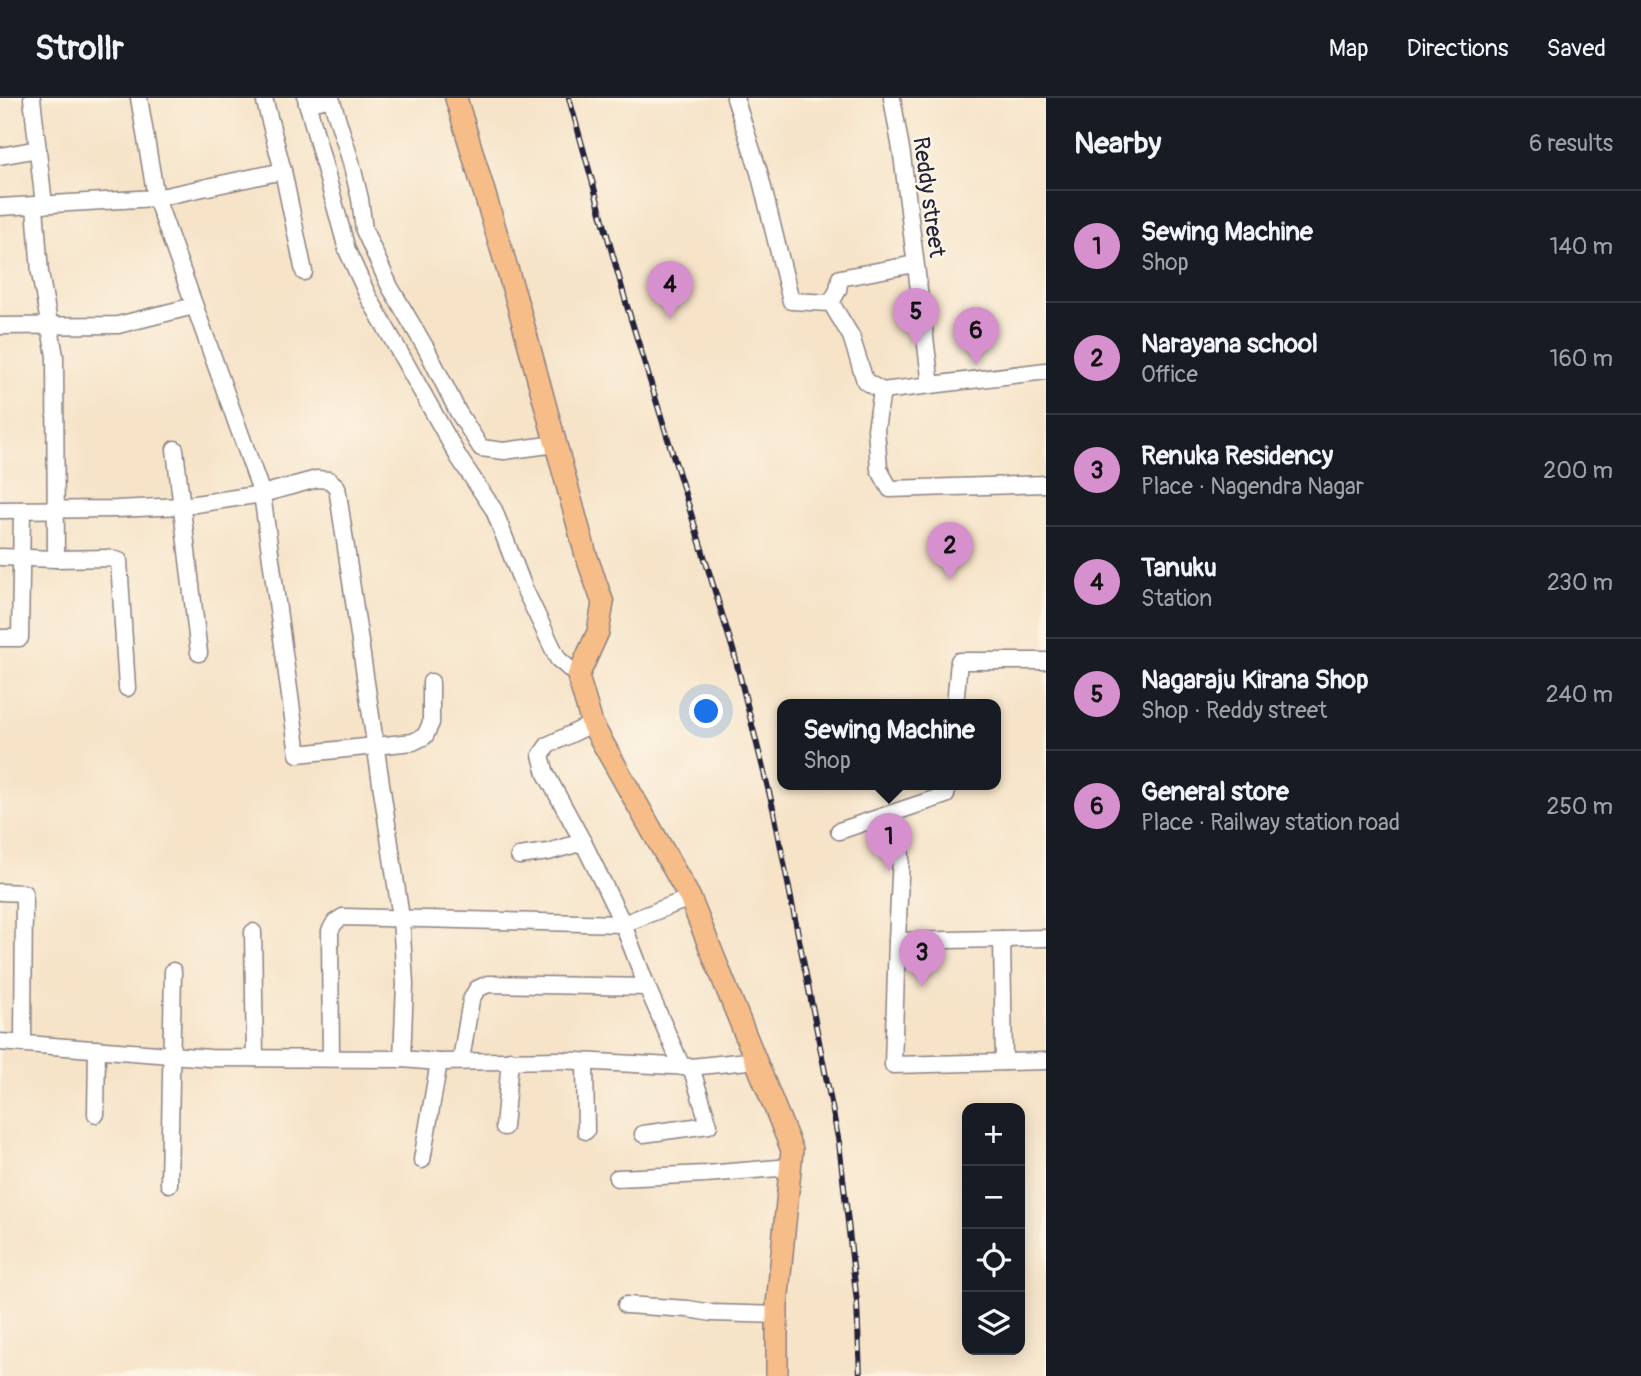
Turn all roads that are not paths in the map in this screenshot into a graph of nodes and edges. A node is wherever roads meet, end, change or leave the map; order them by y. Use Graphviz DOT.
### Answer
graph roads {
  1 [pos="32,98"];
  2 [pos="139,98"];
  3 [pos="264,98"];
  4 [pos="456,98"];
  5 [pos="735,98"];
  6 [pos="892,98"];
  7 [pos="307,101"];
  8 [pos="38,149"];
  9 [pos="0,156"];
  10 [pos="283,171"];
  11 [pos="156,198"];
  12 [pos="39,205"];
  13 [pos="0,206"];
  14 [pos="915,264"];
  15 [pos="304,272"];
  16 [pos="831,303"];
  17 [pos="194,306"];
  18 [pos="49,326"];
  19 [pos="0,327"];
  20 [pos="1046,371"];
  21 [pos="931,385"];
  22 [pos="882,391"];
  23 [pos="556,444"];
  24 [pos="175,449"];
  25 [pos="1046,484"];
  26 [pos="262,494"];
  27 [pos="181,506"];
  28 [pos="0,510"];
  29 [pos="22,510"];
  30 [pos="55,510"];
  31 [pos="0,557"];
  32 [pos="21,558"];
  33 [pos="56,559"];
  34 [pos="0,638"];
  35 [pos="198,653"];
  36 [pos="1046,661"];
  37 [pos="578,676"];
  38 [pos="431,682"];
  39 [pos="127,688"];
  40 [pos="956,699"];
  41 [pos="592,724"];
  42 [pos="376,745"];
  43 [pos="946,790"];
  44 [pos="839,831"];
  45 [pos="583,842"];
  46 [pos="901,855"];
  47 [pos="519,856"];
  48 [pos="0,892"];
  49 [pos="690,898"];
  50 [pos="401,918"];
  51 [pos="623,924"];
  52 [pos="253,932"];
  53 [pos="1046,938"];
  54 [pos="1002,939"];
  55 [pos="897,941"];
  56 [pos="173,971"];
  57 [pos="647,987"];
  58 [pos="0,1042"];
  59 [pos="23,1043"];
  60 [pos="97,1049"];
  61 [pos="172,1054"];
  62 [pos="255,1058"];
  63 [pos="331,1058"];
  64 [pos="402,1059"];
  65 [pos="461,1060"];
  66 [pos="510,1060"];
  67 [pos="757,1060"];
  68 [pos="1046,1061"];
  69 [pos="439,1062"];
  70 [pos="585,1062"];
  71 [pos="1004,1062"];
  72 [pos="687,1067"];
  73 [pos="96,1114"];
  74 [pos="504,1127"];
  75 [pos="586,1131"];
  76 [pos="643,1134"];
  77 [pos="422,1160"];
  78 [pos="791,1167"];
  79 [pos="617,1178"];
  80 [pos="169,1184"];
  81 [pos="626,1305"];
  82 [pos="777,1315"];
  83 [pos="777,1376"];
  1 -- 8 [label="street"];
  2 -- 11 [label="street"];
  3 -- 10 [label="street"];
  4 -- 23 [label="main road"];
  5 -- 16 [label="street"];
  6 -- 14 [label="street, Reddy street"];
  7 -- 23 [label="street"];
  7 -- 37 [label="street"];
  8 -- 9 [label="street"];
  8 -- 12 [label="street"];
  10 -- 11 [label="street"];
  10 -- 15 [label="street"];
  11 -- 12 [label="street"];
  11 -- 17 [label="street"];
  12 -- 13 [label="street"];
  12 -- 18 [label="street"];
  14 -- 16 [label="street"];
  14 -- 21 [label="street, Reddy street"];
  16 -- 22 [label="street"];
  17 -- 18 [label="street"];
  17 -- 26 [label="street"];
  18 -- 19 [label="street"];
  18 -- 30 [label="street"];
  20 -- 21 [label="street"];
  21 -- 22 [label="street"];
  22 -- 25 [label="street"];
  23 -- 37 [label="main road"];
  24 -- 27 [label="street"];
  26 -- 27 [label="street"];
  26 -- 42 [label="street"];
  26 -- 42 [label="street"];
  27 -- 30 [label="street"];
  27 -- 35 [label="street"];
  28 -- 29 [label="street"];
  29 -- 30 [label="street"];
  29 -- 32 [label="street"];
  30 -- 33 [label="street"];
  31 -- 32 [label="street"];
  32 -- 33 [label="street"];
  32 -- 34 [label="street"];
  33 -- 39 [label="street"];
  36 -- 40 [label="street"];
  37 -- 41 [label="main road"];
  38 -- 42 [label="street"];
  41 -- 45 [label="street"];
  41 -- 49 [label="main road"];
  42 -- 50 [label="street"];
  43 -- 44 [label="street"];
  45 -- 47 [label="street"];
  45 -- 51 [label="street"];
  46 -- 55 [label="street"];
  48 -- 59 [label="street"];
  49 -- 51 [label="street"];
  49 -- 67 [label="main road"];
  50 -- 51 [label="street"];
  50 -- 63 [label="street"];
  50 -- 64 [label="street"];
  51 -- 57 [label="street"];
  52 -- 62 [label="street"];
  53 -- 54 [label="street"];
  54 -- 55 [label="street"];
  54 -- 71 [label="street"];
  55 -- 71 [label="street"];
  56 -- 61 [label="street"];
  57 -- 65 [label="street"];
  57 -- 72 [label="street"];
  58 -- 59 [label="street"];
  59 -- 60 [label="street"];
  60 -- 61 [label="street"];
  60 -- 73 [label="street"];
  61 -- 62 [label="street"];
  61 -- 80 [label="street"];
  62 -- 63 [label="street"];
  63 -- 64 [label="street"];
  64 -- 69 [label="street"];
  65 -- 66 [label="street"];
  65 -- 69 [label="street"];
  66 -- 70 [label="street"];
  66 -- 74 [label="street"];
  67 -- 72 [label="street"];
  67 -- 78 [label="main road"];
  68 -- 71 [label="street"];
  69 -- 77 [label="street"];
  70 -- 72 [label="street"];
  70 -- 75 [label="street"];
  72 -- 76 [label="street"];
  78 -- 79 [label="street"];
  78 -- 82 [label="main road"];
  81 -- 82 [label="street"];
  82 -- 83 [label="main road"];
}
